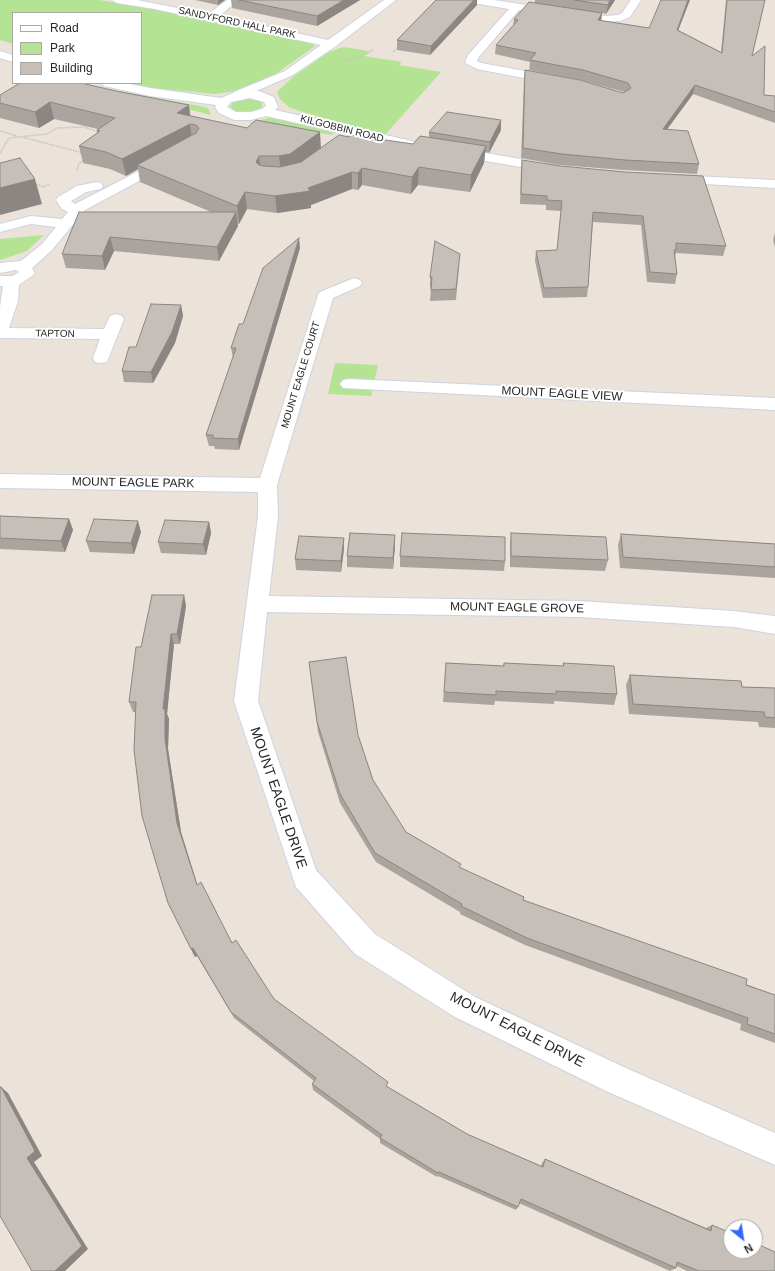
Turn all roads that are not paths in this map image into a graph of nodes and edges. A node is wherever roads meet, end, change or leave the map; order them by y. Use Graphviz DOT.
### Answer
graph roads {
  1 [pos="117,0"];
  2 [pos="234,0"];
  3 [pos="391,0"];
  4 [pos="473,0"];
  5 [pos="636,0"];
  6 [pos="517,6"];
  7 [pos="539,9"];
  8 [pos="561,13"];
  9 [pos="211,17"];
  10 [pos="332,44"];
  11 [pos="0,54"];
  12 [pos="12,59"];
  13 [pos="289,73"];
  14 [pos="566,82"];
  15 [pos="113,84"];
  16 [pos="238,95"];
  17 [pos="223,102"];
  18 [pos="268,106"];
  19 [pos="348,131"];
  20 [pos="339,144"];
  21 [pos="426,147"];
  22 [pos="440,150"];
  23 [pos="176,156"];
  24 [pos="560,170"];
  25 [pos="660,178"];
  26 [pos="775,184"];
  27 [pos="66,224"];
  28 [pos="0,228"];
  29 [pos="24,267"];
  30 [pos="0,268"];
  31 [pos="6,282"];
  32 [pos="354,283"];
  33 [pos="116,319"];
  34 [pos="0,328"];
  35 [pos="0,333"];
  36 [pos="109,334"];
  37 [pos="101,358"];
  38 [pos="349,384"];
  39 [pos="775,404"];
  40 [pos="0,481"];
  41 [pos="266,485"];
  42 [pos="259,604"];
  43 [pos="775,625"];
  44 [pos="775,1149"];
  1 -- 9 [label="street, SANDYFORD HALL PARK"];
  2 -- 9 [label="street"];
  3 -- 10 [label="street"];
  4 -- 6 [label="street"];
  5 -- 8 [label="street"];
  6 -- 7 [label="street"];
  6 -- 14 [label="street"];
  9 -- 10 [label="street, SANDYFORD HALL PARK"];
  10 -- 13 [label="street"];
  11 -- 12 [label="street"];
  13 -- 16 [label="street"];
  13 -- 18 [label="street"];
  15 -- 17 [label="street"];
  16 -- 17 [label="street"];
  16 -- 18 [label="street, KILGOBBIN ROAD"];
  17 -- 18 [label="street"];
  18 -- 19 [label="street, KILGOBBIN ROAD"];
  19 -- 20 [label="street"];
  19 -- 21 [label="street, KILGOBBIN ROAD"];
  22 -- 24 [label="street"];
  23 -- 27 [label="street"];
  25 -- 26 [label="street"];
  27 -- 28 [label="street"];
  27 -- 29 [label="street"];
  29 -- 30 [label="street"];
  29 -- 31 [label="street"];
  31 -- 34 [label="street"];
  32 -- 41 [label="street, MOUNT EAGLE COURT"];
  33 -- 36 [label="street"];
  35 -- 36 [label="street, TAPTON"];
  36 -- 37 [label="street"];
  38 -- 39 [label="street, MOUNT EAGLE VIEW"];
  40 -- 41 [label="street, MOUNT EAGLE PARK"];
  41 -- 42 [label="street, MOUNT EAGLE DRIVE"];
  42 -- 43 [label="street, MOUNT EAGLE GROVE"];
  42 -- 44 [label="street, MOUNT EAGLE DRIVE"];
}
